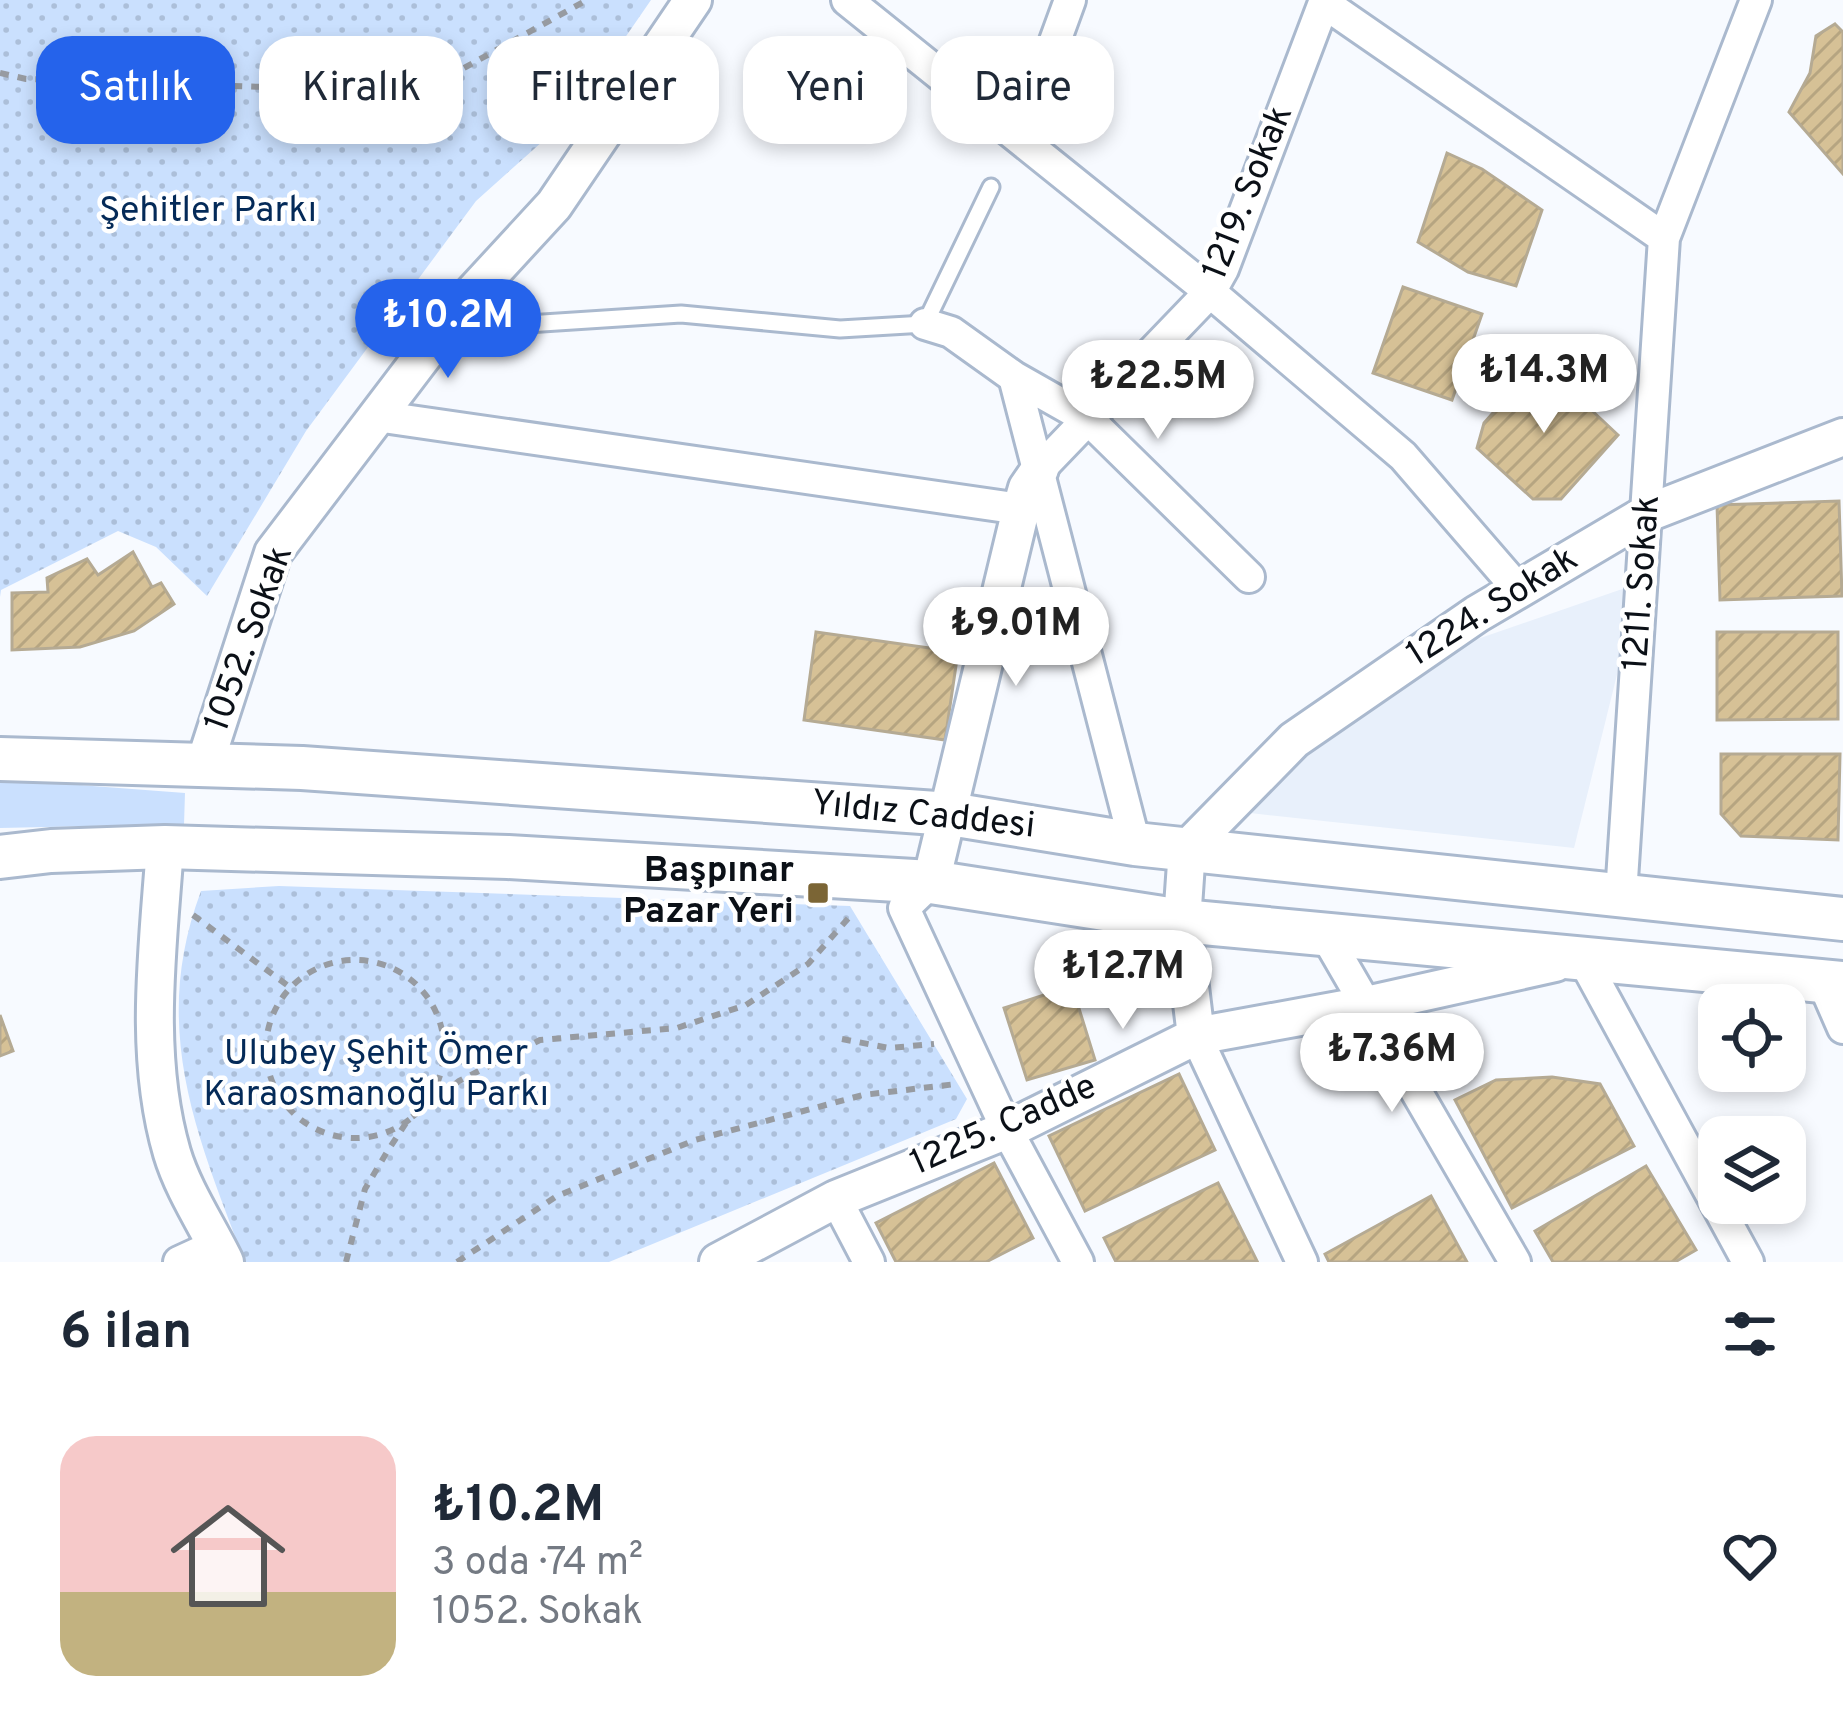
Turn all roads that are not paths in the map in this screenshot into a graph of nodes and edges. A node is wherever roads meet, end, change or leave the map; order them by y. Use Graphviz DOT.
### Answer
graph roads {
  1 [pos="693,0"];
  2 [pos="847,0"];
  3 [pos="1070,0"];
  4 [pos="1756,0"];
  5 [pos="1324,2"];
  6 [pos="1057,36"];
  7 [pos="931,68"];
  8 [pos="1025,144"];
  9 [pos="991,187"];
  10 [pos="1664,238"];
  11 [pos="1210,292"];
  12 [pos="925,324"];
  13 [pos="442,329"];
  14 [pos="1014,377"];
  15 [pos="376,416"];
  16 [pos="1088,419"];
  17 [pos="1843,437"];
  18 [pos="1040,469"];
  19 [pos="1021,509"];
  20 [pos="1648,512"];
  21 [pos="1249,577"];
  22 [pos="1518,589"];
  23 [pos="0,759"];
  24 [pos="204,766"];
  25 [pos="950,814"];
  26 [pos="1136,844"];
  27 [pos="165,847"];
  28 [pos="1187,849"];
  29 [pos="0,857"];
  30 [pos="931,882"];
  31 [pos="1621,895"];
  32 [pos="1843,919"];
  33 [pos="1182,921"];
  34 [pos="1325,934"];
  35 [pos="1582,957"];
  36 [pos="1833,982"];
  37 [pos="1366,1004"];
  38 [pos="1843,1028"];
  39 [pos="1196,1036"];
  40 [pos="1007,1130"];
  41 [pos="836,1199"];
  42 [pos="220,1254"];
  43 [pos="179,1262"];
  44 [pos="718,1262"];
  45 [pos="868,1262"];
  46 [pos="1078,1262"];
  47 [pos="1302,1262"];
  48 [pos="1515,1262"];
  49 [pos="1748,1262"];
  1 -- 13 [label="street, 1052. Sokak"];
  2 -- 7 [label="street"];
  3 -- 6 [label="street"];
  4 -- 10 [label="street, 1211. Sokak"];
  5 -- 10 [label="street"];
  5 -- 11 [label="street, 1219. Sokak"];
  8 -- 11 [label="street"];
  9 -- 12 [label="lane"];
  10 -- 20 [label="street, 1211. Sokak"];
  11 -- 16 [label="street, 1219. Sokak"];
  11 -- 22 [label="street"];
  12 -- 13 [label="lane"];
  12 -- 14 [label="street"];
  13 -- 15 [label="street, 1052. Sokak"];
  14 -- 16 [label="street"];
  14 -- 18 [label="street"];
  15 -- 19 [label="street"];
  15 -- 24 [label="street, 1052. Sokak"];
  16 -- 18 [label="street, 1219. Sokak"];
  16 -- 21 [label="street"];
  17 -- 20 [label="street, 1224. Sokak"];
  18 -- 19 [label="street"];
  18 -- 26 [label="street"];
  19 -- 25 [label="street"];
  20 -- 22 [label="street, 1224. Sokak"];
  20 -- 31 [label="street, 1211. Sokak"];
  22 -- 28 [label="street, 1224. Sokak"];
  23 -- 24 [label="main road, Yıldız Caddesi"];
  24 -- 25 [label="main road, Yıldız Caddesi"];
  25 -- 26 [label="main road, Yıldız Caddesi"];
  25 -- 30 [label="street"];
  26 -- 28 [label="main road, Yıldız Caddesi"];
  27 -- 29 [label="main road, Yıldız Caddesi"];
  27 -- 30 [label="main road, Yıldız Caddesi"];
  27 -- 42 [label="street"];
  28 -- 31 [label="main road, Yıldız Caddesi"];
  28 -- 33 [label="street"];
  30 -- 33 [label="main road, Yıldız Caddesi"];
  30 -- 40 [label="street"];
  31 -- 32 [label="main road, Yıldız Caddesi"];
  33 -- 34 [label="main road, Yıldız Caddesi"];
  33 -- 39 [label="street"];
  34 -- 35 [label="main road, Yıldız Caddesi"];
  34 -- 37 [label="street"];
  35 -- 36 [label="main road, Yıldız Caddesi"];
  35 -- 37 [label="street, 1225. Cadde"];
  35 -- 49 [label="street"];
  36 -- 38 [label="street"];
  37 -- 39 [label="street, 1225. Cadde"];
  37 -- 48 [label="street"];
  39 -- 40 [label="street, 1225. Cadde"];
  39 -- 47 [label="street"];
  40 -- 41 [label="street, 1225. Cadde"];
  40 -- 46 [label="street"];
  41 -- 44 [label="street, 1225. Cadde"];
  41 -- 45 [label="street"];
  42 -- 43 [label="street"];
}
